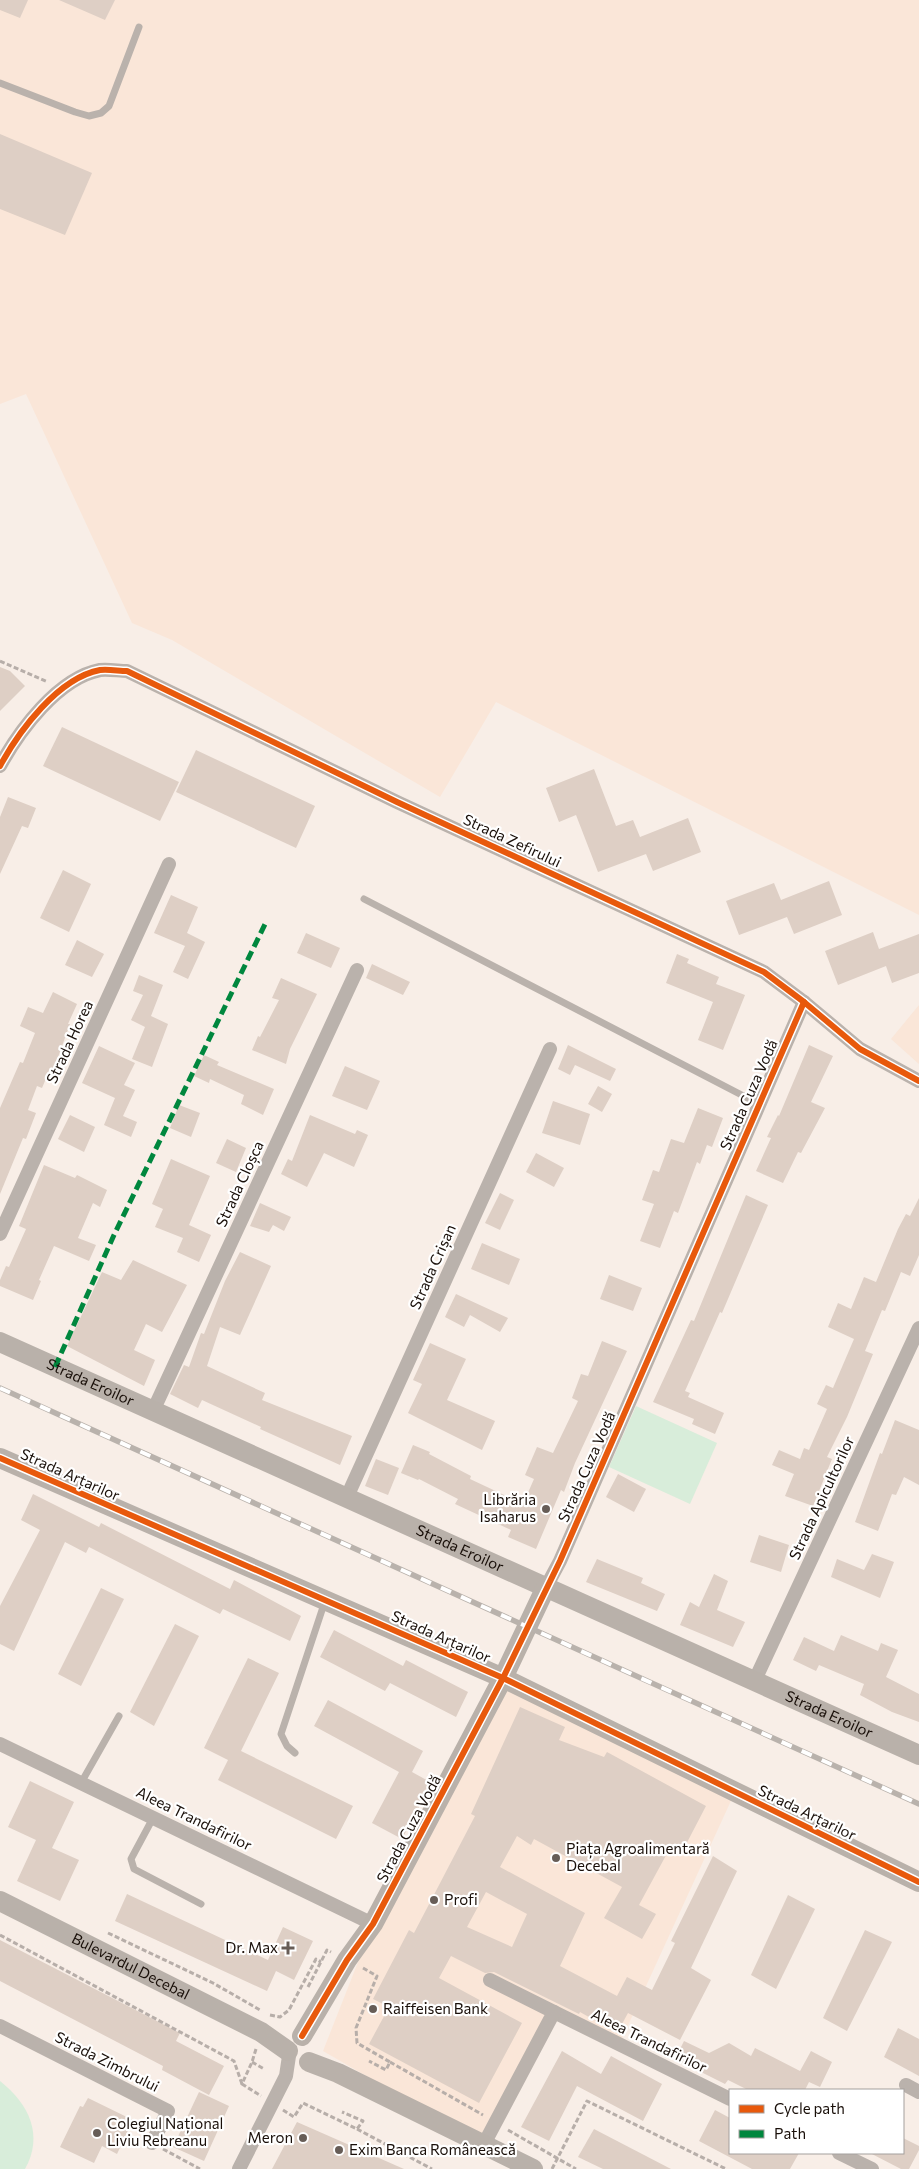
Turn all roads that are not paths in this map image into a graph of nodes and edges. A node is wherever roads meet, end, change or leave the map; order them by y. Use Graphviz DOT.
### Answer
graph roads {
  1 [pos="139,27"];
  2 [pos="0,83"];
  3 [pos="0,766"];
  4 [pos="169,864"];
  5 [pos="364,899"];
  6 [pos="357,970"];
  7 [pos="804,1002"];
  8 [pos="550,1049"];
  9 [pos="919,1081"];
  10 [pos="759,1104"];
  11 [pos="0,1234"];
  12 [pos="919,1328"];
  13 [pos="0,1342"];
  14 [pos="153,1411"];
  15 [pos="0,1458"];
  16 [pos="346,1499"];
  17 [pos="546,1589"];
  18 [pos="325,1600"];
  19 [pos="503,1678"];
  20 [pos="754,1682"];
  21 [pos="119,1716"];
  22 [pos="0,1744"];
  23 [pos="295,1753"];
  24 [pos="919,1755"];
  25 [pos="81,1783"];
  26 [pos="153,1818"];
  27 [pos="919,1882"];
  28 [pos="0,1901"];
  29 [pos="201,1904"];
  30 [pos="371,1927"];
  31 [pos="490,1980"];
  32 [pos="554,2012"];
  33 [pos="0,2026"];
  34 [pos="299,2053"];
  35 [pos="906,2085"];
  36 [pos="919,2092"];
  37 [pos="729,2099"];
  38 [pos="152,2143"];
  39 [pos="484,2144"];
  40 [pos="841,2154"];
  41 [pos="239,2169"];
  42 [pos="533,2169"];
  43 [pos="872,2169"];
  1 -- 2 [label="lane"];
  3 -- 7 [label="street, Strada Zefirului"];
  4 -- 11 [label="street, Strada Horea"];
  5 -- 10 [label="lane"];
  6 -- 14 [label="street, Strada Cloșca"];
  7 -- 9 [label="street, Strada Zefirului"];
  7 -- 10 [label="street, Strada Cuza Vodă"];
  8 -- 16 [label="street, Strada Crișan"];
  10 -- 17 [label="street, Strada Cuza Vodă"];
  12 -- 20 [label="street, Strada Apicultorilor"];
  13 -- 14 [label="street, Strada Eroilor"];
  14 -- 16 [label="street, Strada Eroilor"];
  15 -- 18 [label="street, Strada Arțarilor"];
  16 -- 17 [label="street, Strada Eroilor"];
  17 -- 19 [label="street, Strada Cuza Vodă"];
  17 -- 20 [label="street, Strada Eroilor"];
  18 -- 19 [label="street, Strada Arțarilor"];
  18 -- 23 [label="lane"];
  19 -- 27 [label="street, Strada Arțarilor"];
  19 -- 30 [label="street, Strada Cuza Vodă"];
  20 -- 24 [label="street, Strada Eroilor"];
  21 -- 25 [label="lane"];
  22 -- 25 [label="street, Aleea Trandafirilor"];
  25 -- 26 [label="street, Aleea Trandafirilor"];
  26 -- 29 [label="lane"];
  26 -- 30 [label="street, Aleea Trandafirilor"];
  28 -- 34 [label="street, Bulevardul Decebal"];
  30 -- 34 [label="street, Strada Cuza Vodă"];
  30 -- 34 [label="street, Strada Cuza Vodă"];
  31 -- 32 [label="street, Aleea Trandafirilor"];
  32 -- 37 [label="street, Aleea Trandafirilor"];
  32 -- 39 [label="street"];
  33 -- 38 [label="street, Strada Zimbrului"];
  34 -- 39 [label="street, Bulevardul Decebal"];
  34 -- 41 [label="street"];
  35 -- 36 [label="street"];
  39 -- 42 [label="street, Bulevardul Decebal"];
  40 -- 43 [label="street"];
}
